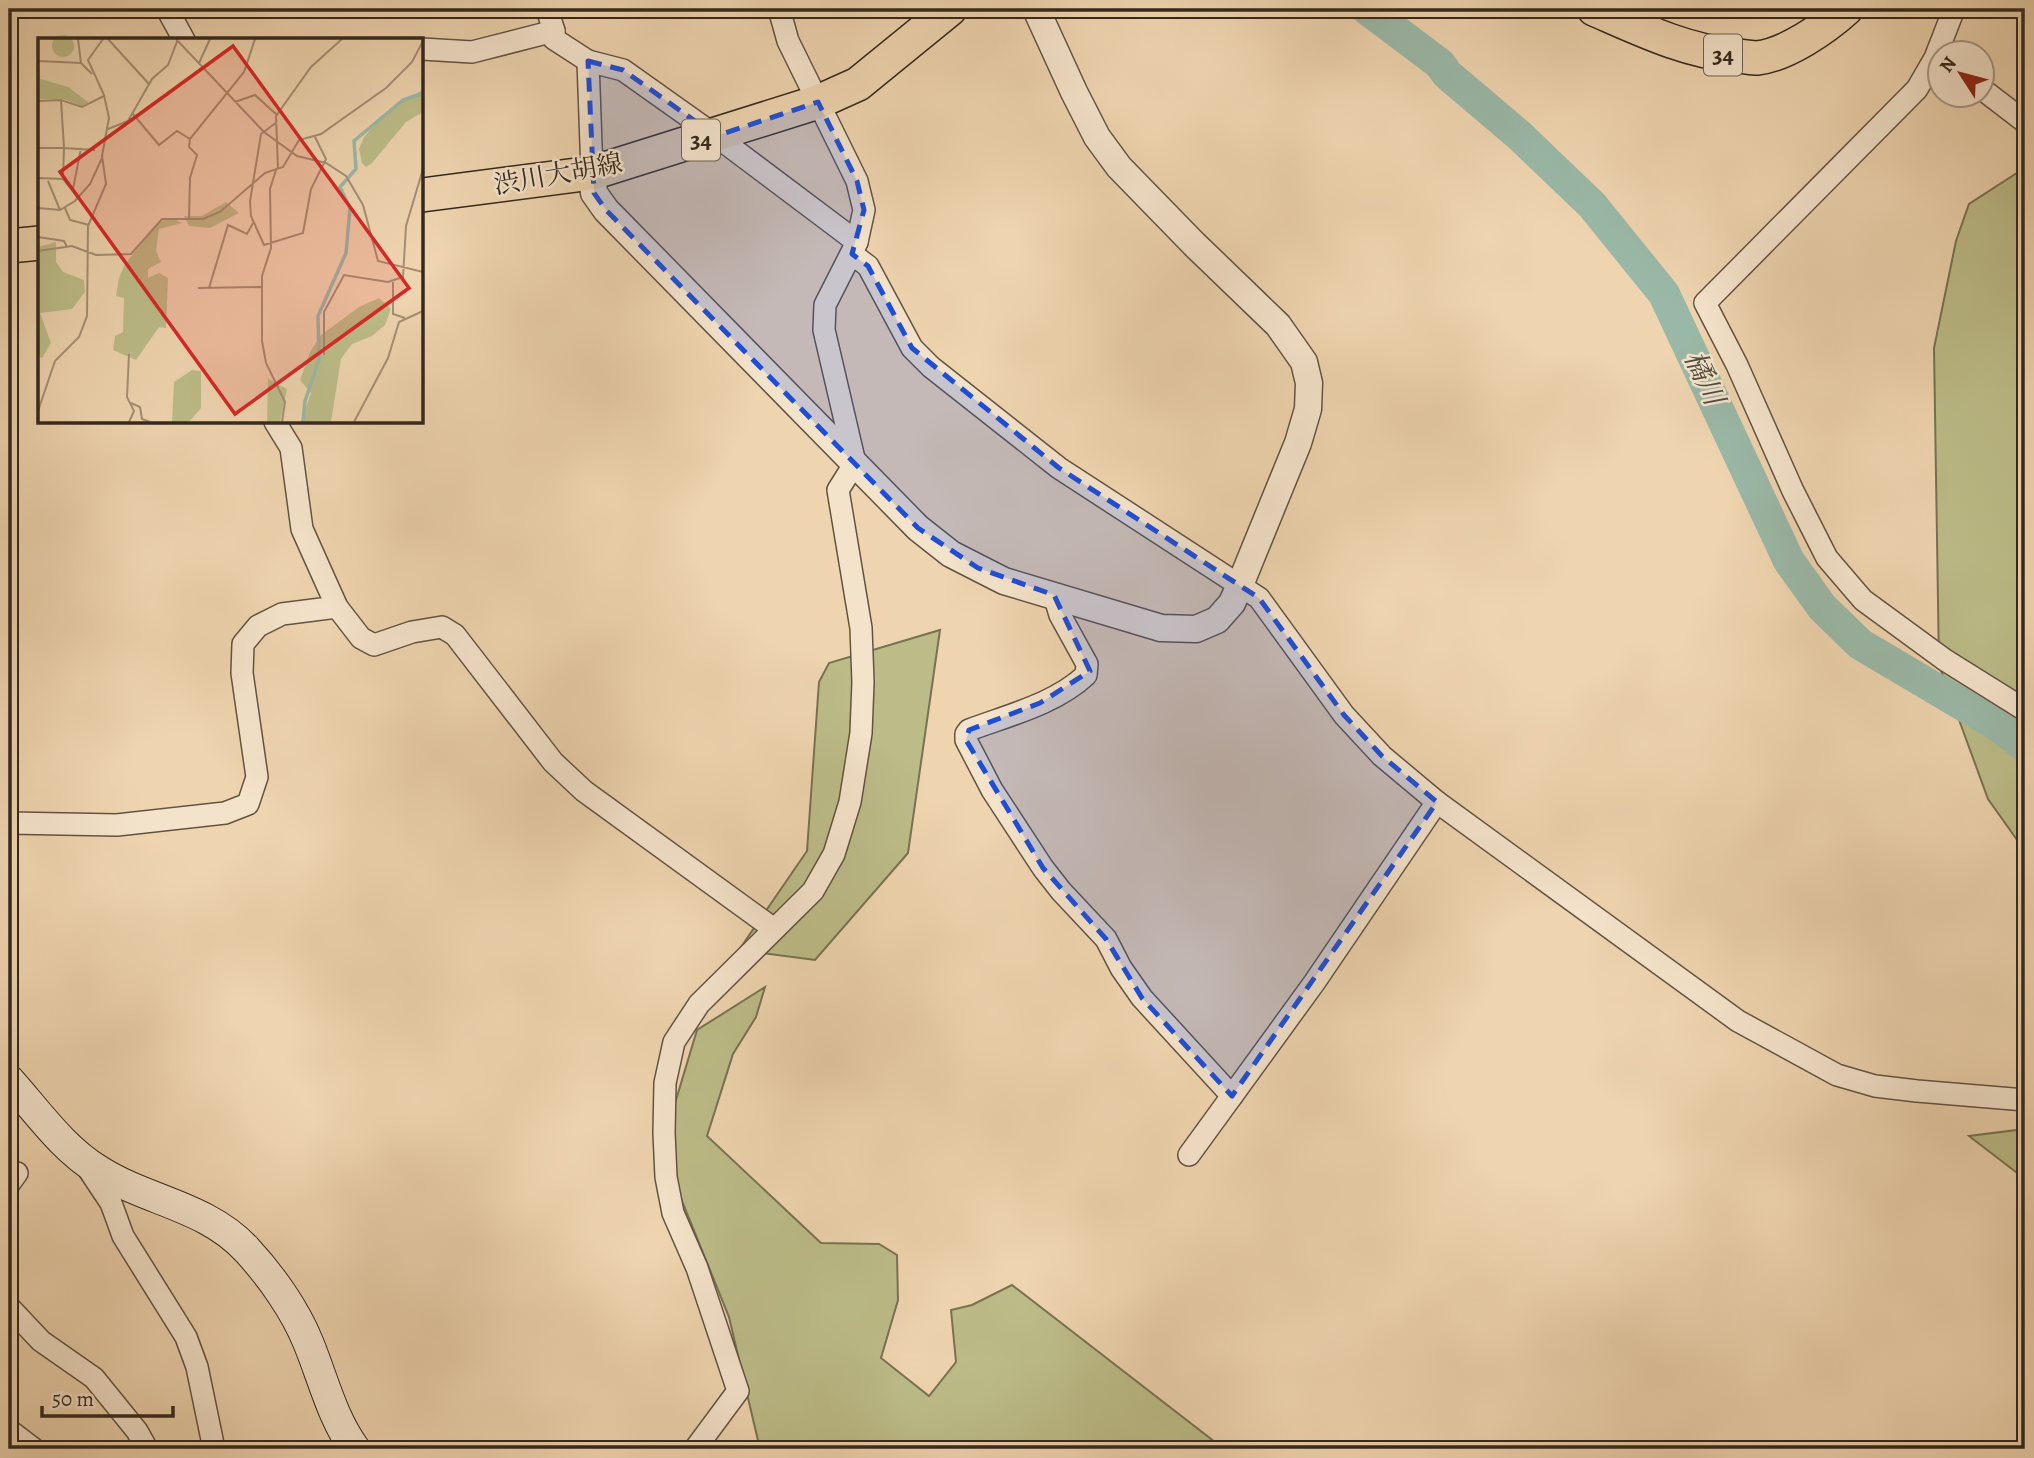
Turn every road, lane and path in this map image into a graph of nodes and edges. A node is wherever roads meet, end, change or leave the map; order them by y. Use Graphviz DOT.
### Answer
graph roads {
  1 [pos="167,9"];
  2 [pos="547,9"];
  3 [pos="779,9"];
  4 [pos="950,9"];
  5 [pos="1036,9"];
  6 [pos="1594,9"];
  7 [pos="1846,9"];
  8 [pos="1954,9"];
  9 [pos="554,31"];
  10 [pos="183,38"];
  11 [pos="1945,38"];
  12 [pos="424,49"];
  13 [pos="588,61"];
  14 [pos="1926,76"];
  15 [pos="1996,100"];
  16 [pos="818,102"];
  17 [pos="2025,122"];
  18 [pos="716,136"];
  19 [pos="592,173"];
  20 [pos="424,195"];
  21 [pos="38,243"];
  22 [pos="9,246"];
  23 [pos="854,248"];
  24 [pos="276,424"];
  25 [pos="855,463"];
  26 [pos="1240,585"];
  27 [pos="1054,595"];
  28 [pos="337,607"];
  29 [pos="2025,710"];
  30 [pos="1437,802"];
  31 [pos="9,823"];
  32 [pos="775,929"];
  33 [pos="9,1080"];
  34 [pos="1232,1096"];
  35 [pos="2025,1100"];
  36 [pos="1189,1155"];
  37 [pos="82,1158"];
  38 [pos="9,1307"];
  39 [pos="9,1430"];
  40 [pos="34,1449"];
  41 [pos="147,1449"];
  42 [pos="214,1449"];
  43 [pos="355,1449"];
  44 [pos="695,1449"];
  1 -- 10 [label="street"];
  2 -- 9 [label="street"];
  3 -- 16 [label="street"];
  4 -- 16 [label="main road, 渋川大胡線 / 34"];
  5 -- 26 [label="street"];
  6 -- 7 [label="main road, 34"];
  8 -- 11 [label="street"];
  9 -- 12 [label="street"];
  9 -- 13 [label="street"];
  13 -- 18 [label="street"];
  13 -- 19 [label="street"];
  14 -- 29 [label="street"];
  15 -- 17 [label="street"];
  16 -- 18 [label="main road, 渋川大胡線 / 34"];
  16 -- 23 [label="street"];
  18 -- 19 [label="main road, 渋川大胡線 / 34"];
  18 -- 23 [label="street"];
  19 -- 20 [label="main road, 渋川大胡線 / 34"];
  19 -- 25 [label="street"];
  21 -- 22 [label="main road"];
  23 -- 25 [label="street"];
  23 -- 26 [label="street"];
  24 -- 28 [label="street"];
  25 -- 27 [label="street"];
  25 -- 32 [label="street"];
  26 -- 27 [label="street"];
  26 -- 30 [label="street"];
  27 -- 34 [label="street"];
  28 -- 31 [label="street"];
  28 -- 32 [label="street"];
  30 -- 34 [label="street"];
  30 -- 35 [label="street"];
  32 -- 44 [label="street"];
  33 -- 37 [label="main road"];
  34 -- 36 [label="street"];
  37 -- 42 [label="street"];
  37 -- 43 [label="main road"];
  38 -- 41 [label="street"];
  39 -- 40 [label="street"];
}
